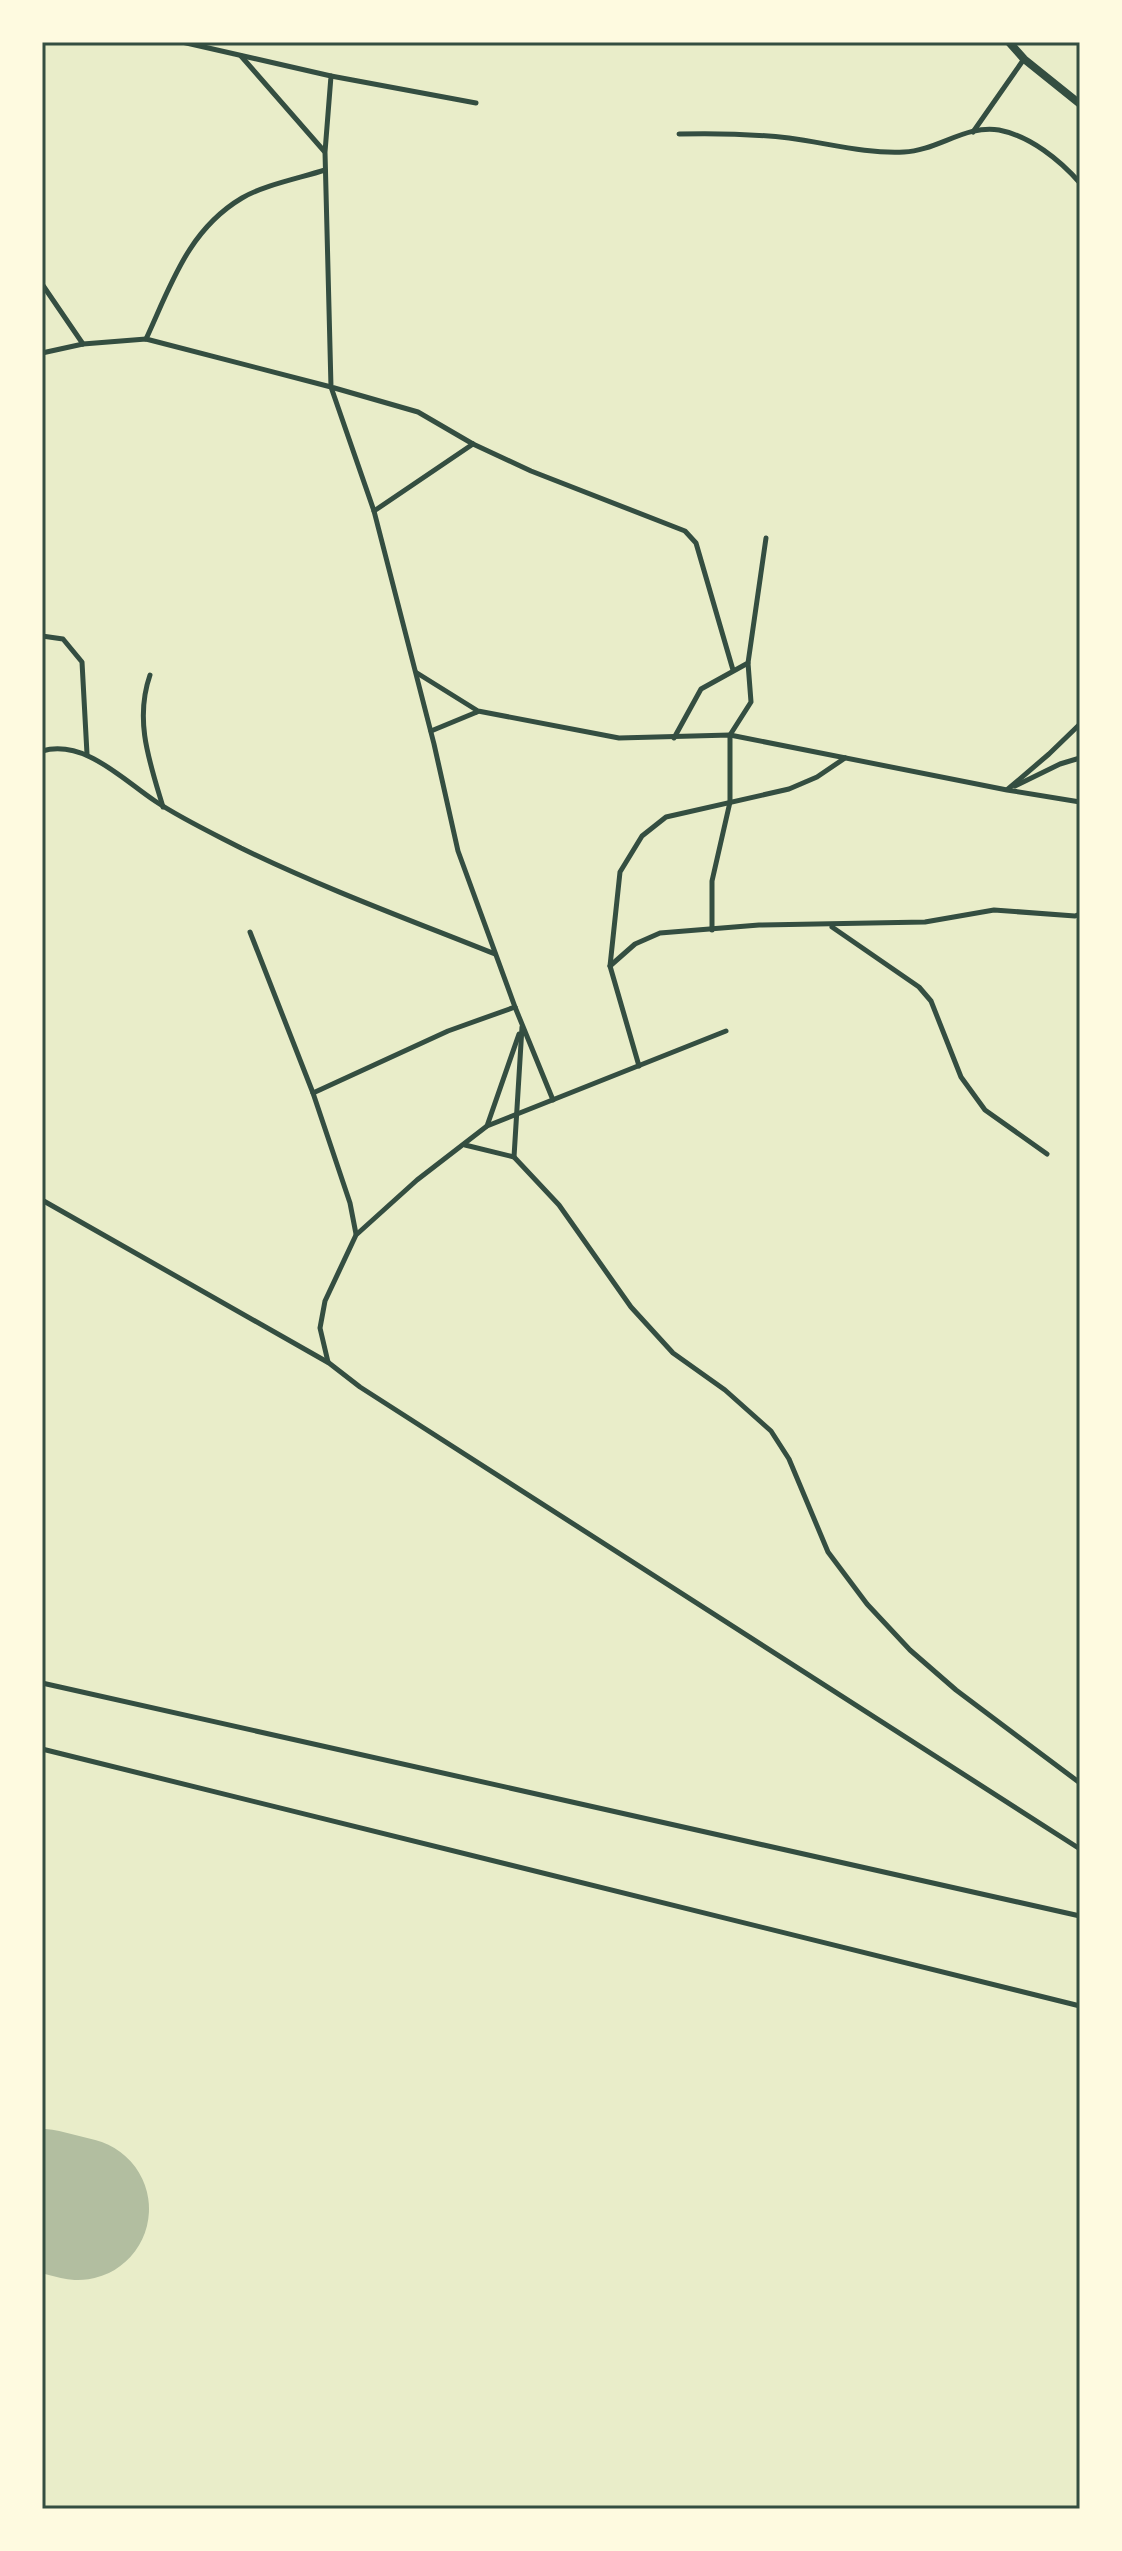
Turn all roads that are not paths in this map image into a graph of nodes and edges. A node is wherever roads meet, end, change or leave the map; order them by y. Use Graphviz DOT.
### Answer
graph roads {
  1 [pos="182,42"];
  2 [pos="1009,42"];
  3 [pos="241,56"];
  4 [pos="1024,59"];
  5 [pos="331,76"];
  6 [pos="476,103"];
  7 [pos="1080,104"];
  8 [pos="973,132"];
  9 [pos="679,134"];
  10 [pos="325,152"];
  11 [pos="325,170"];
  12 [pos="1080,183"];
  13 [pos="42,284"];
  14 [pos="146,339"];
  15 [pos="83,344"];
  16 [pos="42,353"];
  17 [pos="331,387"];
  18 [pos="473,444"];
  19 [pos="374,511"];
  20 [pos="766,538"];
  21 [pos="42,636"];
  22 [pos="748,663"];
  23 [pos="733,670"];
  24 [pos="416,673"];
  25 [pos="150,675"];
  26 [pos="478,711"];
  27 [pos="1080,724"];
  28 [pos="431,731"];
  29 [pos="730,735"];
  30 [pos="674,738"];
  31 [pos="42,751"];
  32 [pos="87,754"];
  33 [pos="845,758"];
  34 [pos="1080,758"];
  35 [pos="1007,790"];
  36 [pos="730,802"];
  37 [pos="1080,802"];
  38 [pos="164,807"];
  39 [pos="1080,914"];
  40 [pos="831,926"];
  41 [pos="712,930"];
  42 [pos="250,932"];
  43 [pos="495,954"];
  44 [pos="610,966"];
  45 [pos="515,1007"];
  46 [pos="522,1026"];
  47 [pos="726,1031"];
  48 [pos="639,1066"];
  49 [pos="313,1093"];
  50 [pos="553,1100"];
  51 [pos="516,1114"];
  52 [pos="487,1126"];
  53 [pos="465,1145"];
  54 [pos="1047,1154"];
  55 [pos="514,1157"];
  56 [pos="42,1200"];
  57 [pos="356,1235"];
  58 [pos="329,1363"];
  59 [pos="42,1683"];
  60 [pos="42,1749"];
  61 [pos="1080,1783"];
  62 [pos="1080,1849"];
  63 [pos="1080,1916"];
  64 [pos="1080,2006"];
  1 -- 3 [label="lane"];
  2 -- 4 [label="street"];
  3 -- 5 [label="lane"];
  3 -- 10 [label="lane"];
  4 -- 7 [label="street"];
  4 -- 8 [label="lane"];
  5 -- 6 [label="lane"];
  5 -- 10 [label="lane"];
  8 -- 9 [label="lane"];
  8 -- 12 [label="lane"];
  10 -- 11 [label="lane"];
  11 -- 14 [label="lane"];
  11 -- 17 [label="lane"];
  13 -- 15 [label="lane"];
  14 -- 15 [label="lane"];
  14 -- 17 [label="lane"];
  15 -- 16 [label="lane"];
  17 -- 18 [label="lane"];
  17 -- 19 [label="lane"];
  18 -- 19 [label="lane"];
  18 -- 23 [label="lane"];
  19 -- 24 [label="lane"];
  20 -- 22 [label="lane"];
  21 -- 32 [label="lane"];
  22 -- 23 [label="lane"];
  22 -- 29 [label="lane"];
  23 -- 30 [label="lane"];
  24 -- 26 [label="lane"];
  24 -- 28 [label="lane"];
  25 -- 38 [label="lane"];
  26 -- 28 [label="lane"];
  26 -- 30 [label="lane"];
  27 -- 35 [label="lane"];
  28 -- 43 [label="lane"];
  29 -- 30 [label="lane"];
  29 -- 33 [label="lane"];
  29 -- 36 [label="lane"];
  31 -- 32 [label="lane"];
  32 -- 38 [label="lane"];
  33 -- 35 [label="lane"];
  33 -- 36 [label="lane"];
  34 -- 35 [label="lane"];
  35 -- 37 [label="lane"];
  36 -- 41 [label="lane"];
  36 -- 44 [label="lane"];
  38 -- 43 [label="lane"];
  39 -- 40 [label="lane"];
  40 -- 41 [label="lane"];
  40 -- 54 [label="lane"];
  41 -- 44 [label="lane"];
  42 -- 49 [label="lane"];
  43 -- 45 [label="lane"];
  44 -- 48 [label="lane"];
  45 -- 46 [label="lane"];
  45 -- 49 [label="lane"];
  46 -- 50 [label="lane"];
  46 -- 51 [label="lane"];
  46 -- 52 [label="lane"];
  47 -- 48 [label="lane"];
  48 -- 50 [label="lane"];
  49 -- 57 [label="lane"];
  50 -- 51 [label="lane"];
  51 -- 52 [label="lane"];
  51 -- 55 [label="lane"];
  52 -- 53 [label="lane"];
  53 -- 55 [label="lane"];
  53 -- 57 [label="lane"];
  55 -- 61 [label="lane"];
  56 -- 58 [label="lane"];
  57 -- 58 [label="lane"];
  58 -- 62 [label="lane"];
  59 -- 63 [label="lane"];
  60 -- 64 [label="lane"];
}
